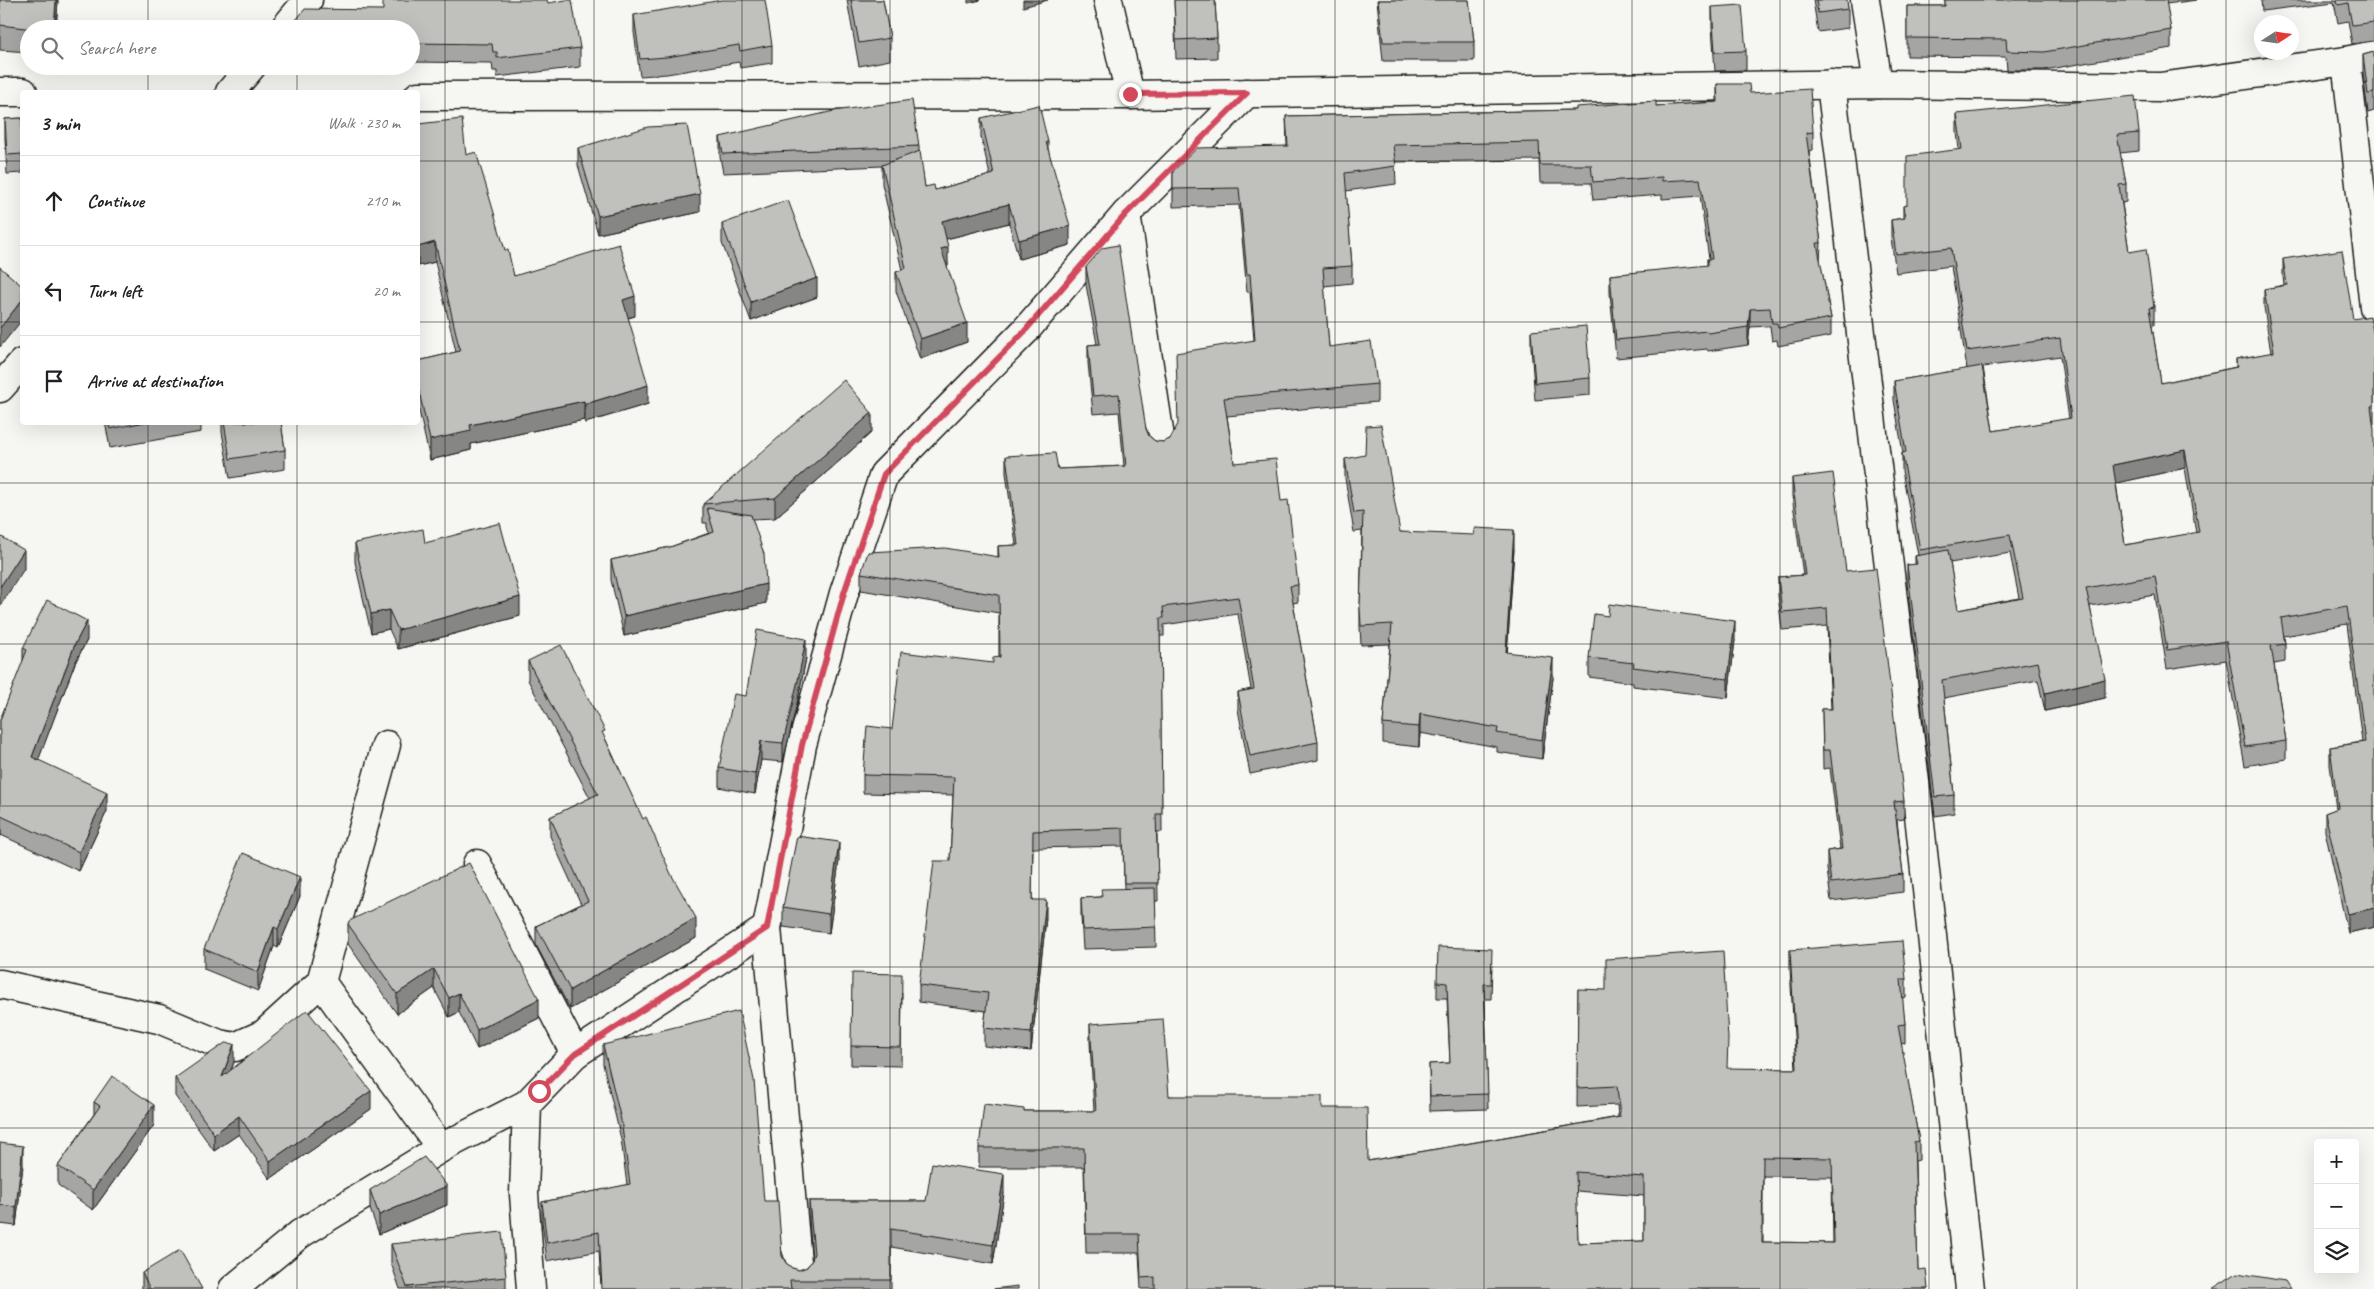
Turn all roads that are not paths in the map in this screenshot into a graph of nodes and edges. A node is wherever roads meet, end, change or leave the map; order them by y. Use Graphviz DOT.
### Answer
graph roads {
  1 [pos="308,0"];
  2 [pos="1108,0"];
  3 [pos="1865,0"];
  4 [pos="291,20"];
  5 [pos="2374,55"];
  6 [pos="2346,61"];
  7 [pos="244,75"];
  8 [pos="1831,84"];
  9 [pos="1878,84"];
  10 [pos="232,90"];
  11 [pos="0,92"];
  12 [pos="20,92"];
  13 [pos="1247,93"];
  14 [pos="1130,94"];
  15 [pos="420,96"];
  16 [pos="1126,214"];
  17 [pos="2374,307"];
  18 [pos="20,365"];
  19 [pos="0,388"];
  20 [pos="1161,444"];
  21 [pos="386,745"];
  22 [pos="477,864"];
  23 [pos="767,928"];
  24 [pos="321,982"];
  25 [pos="0,984"];
  26 [pos="575,1054"];
  27 [pos="527,1104"];
  28 [pos="441,1148"];
  29 [pos="798,1273"];
  30 [pos="232,1289"];
  31 [pos="531,1289"];
  32 [pos="1970,1289"];
  1 -- 4 [label="street"];
  2 -- 14 [label="street"];
  3 -- 9 [label="street"];
  5 -- 6 [label="street"];
  6 -- 9 [label="street"];
  6 -- 17 [label="street"];
  7 -- 10 [label="street"];
  8 -- 9 [label="street"];
  8 -- 13 [label="street"];
  8 -- 32 [label="street"];
  11 -- 12 [label="street"];
  13 -- 14 [label="street"];
  13 -- 16 [label="street"];
  14 -- 15 [label="street"];
  16 -- 20 [label="street"];
  16 -- 23 [label="street"];
  18 -- 19 [label="street"];
  21 -- 24 [label="street"];
  22 -- 26 [label="street"];
  23 -- 26 [label="street"];
  23 -- 29 [label="street"];
  24 -- 25 [label="street"];
  24 -- 28 [label="street"];
  26 -- 27 [label="street"];
  27 -- 28 [label="street"];
  27 -- 31 [label="street"];
  28 -- 30 [label="street"];
}
